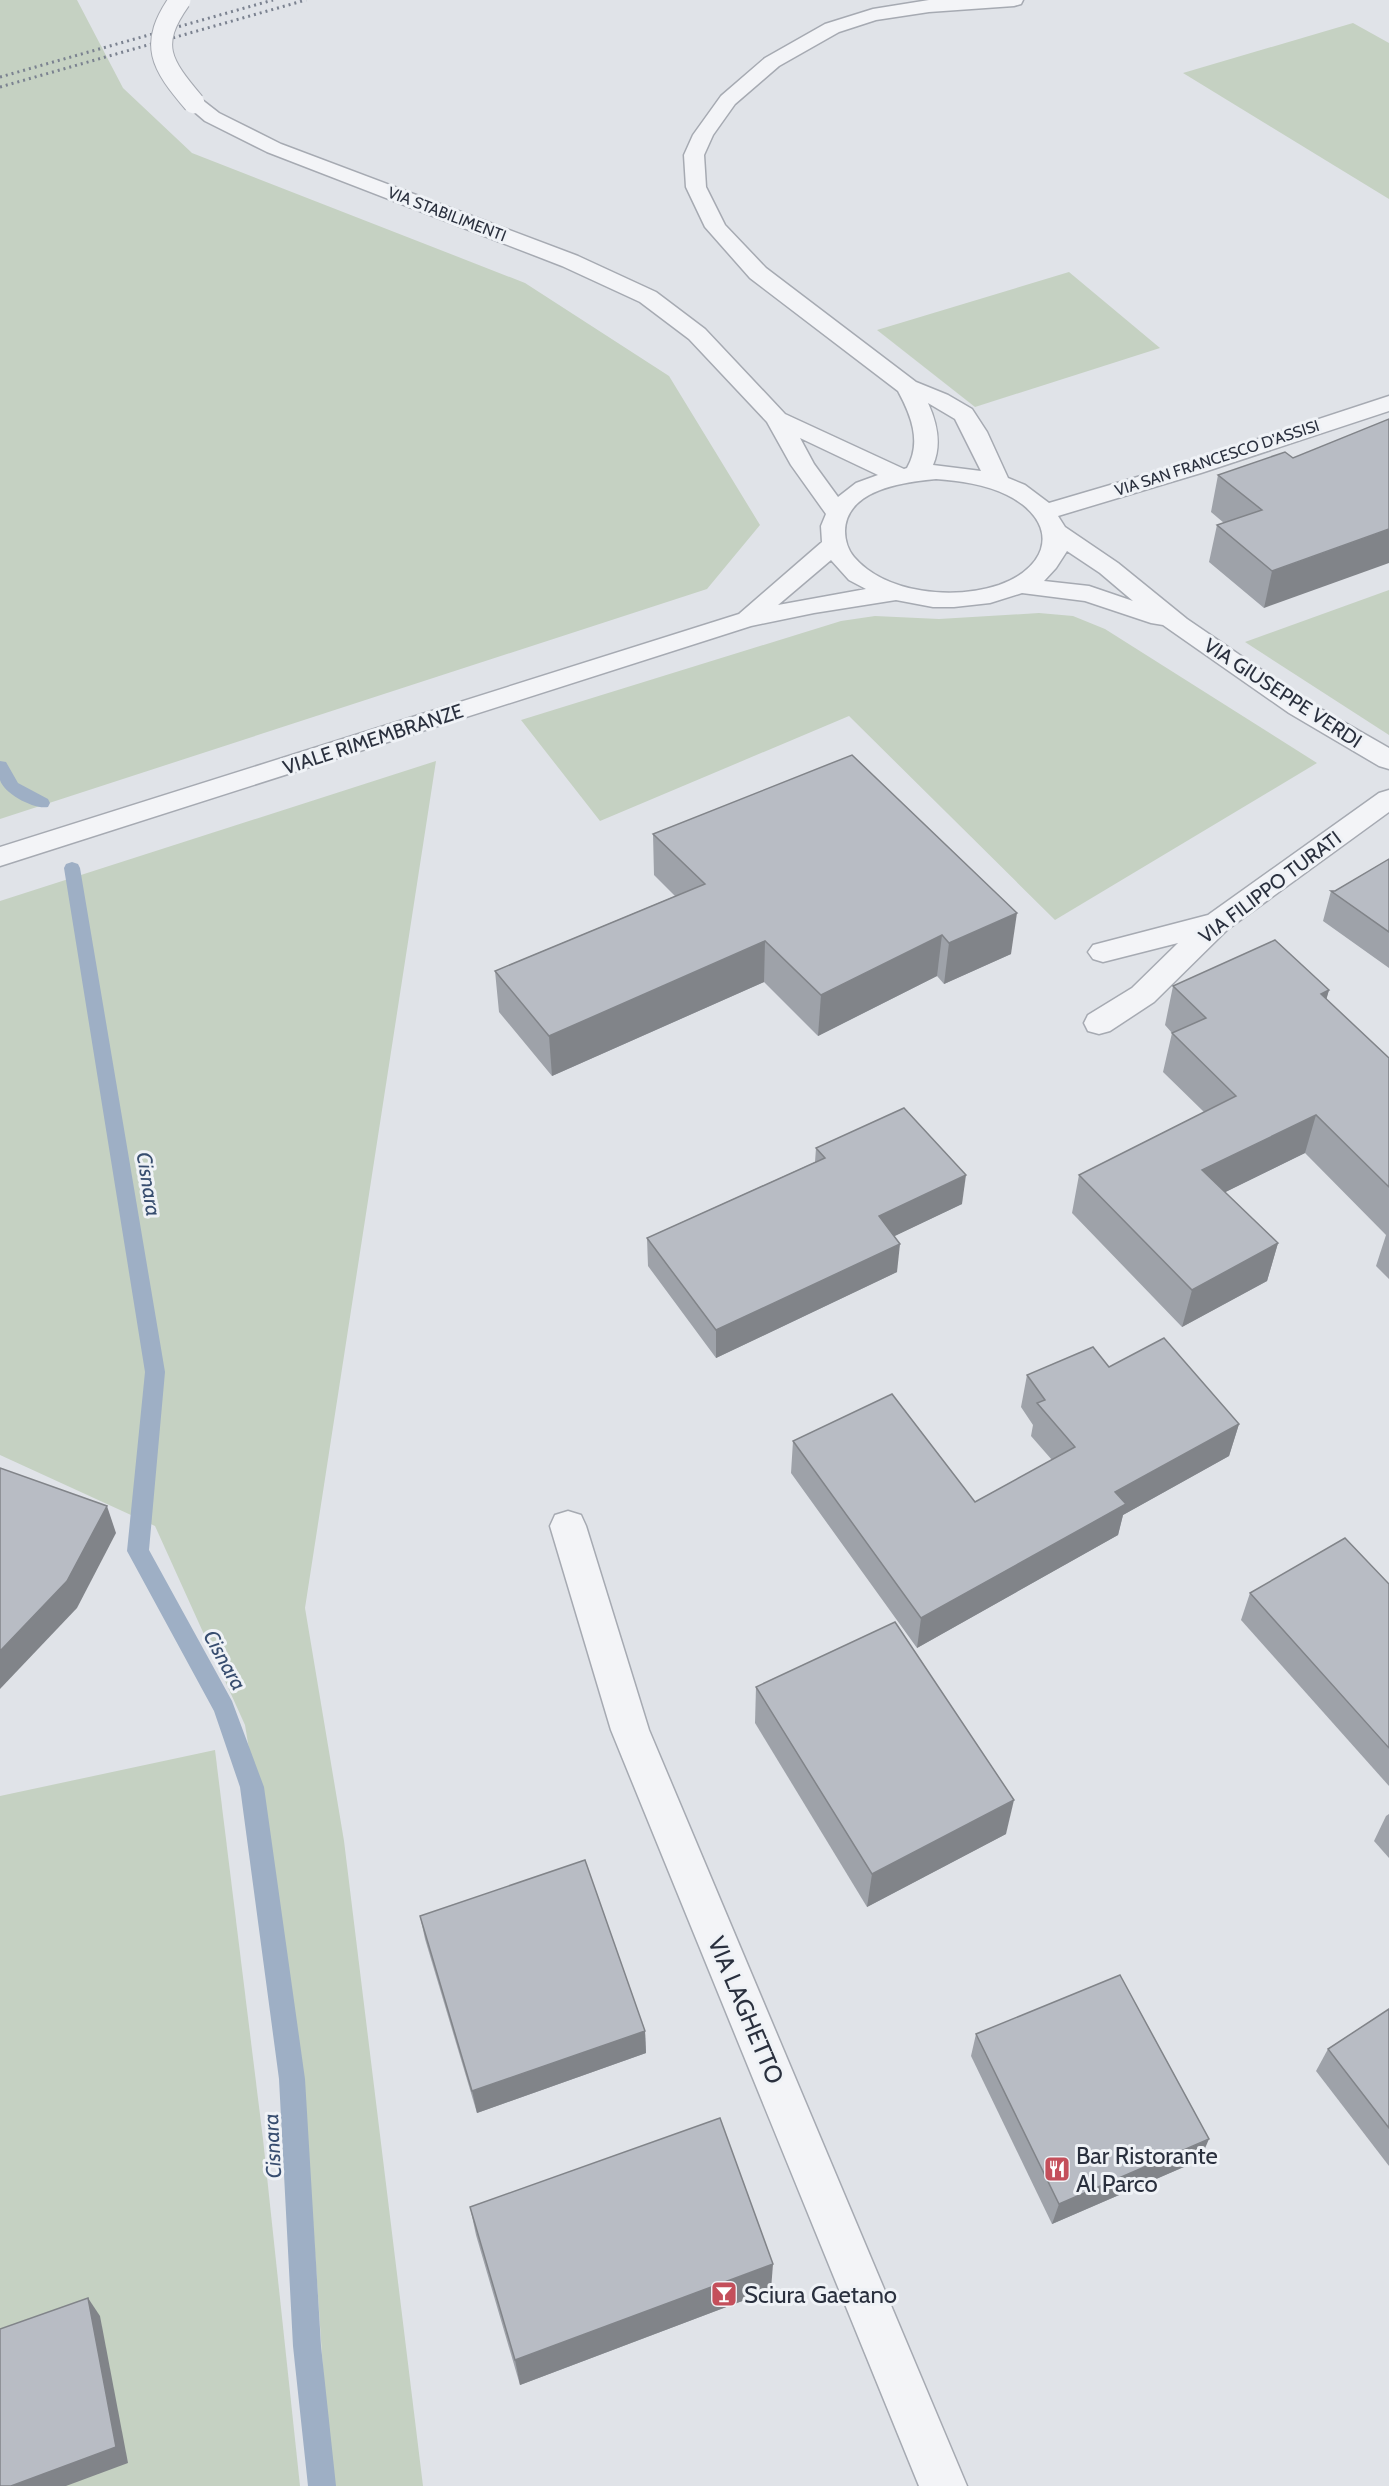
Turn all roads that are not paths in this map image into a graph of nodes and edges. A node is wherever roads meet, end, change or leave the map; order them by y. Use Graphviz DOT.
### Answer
graph roads {
  1 [pos="180,0"];
  2 [pos="1014,0"];
  3 [pos="908,387"];
  4 [pos="1389,403"];
  5 [pos="777,419"];
  6 [pos="908,475"];
  7 [pos="998,482"];
  8 [pos="838,513"];
  9 [pos="1050,522"];
  10 [pos="834,544"];
  11 [pos="1020,585"];
  12 [pos="896,592"];
  13 [pos="745,620"];
  14 [pos="1178,624"];
  15 [pos="1389,760"];
  16 [pos="1389,799"];
  17 [pos="0,857"];
  18 [pos="1218,922"];
  19 [pos="1103,952"];
  20 [pos="1099,1023"];
  21 [pos="568,1526"];
  22 [pos="943,2486"];
  1 -- 5 [label="street, VIA STABILIMENTI, bridge"];
  2 -- 3 [label="street"];
  3 -- 6 [label="street"];
  3 -- 7 [label="street"];
  4 -- 9 [label="street, VIA SAN FRANCESCO D'ASSISI"];
  5 -- 6 [label="street, VIA STABILIMENTI"];
  5 -- 8 [label="street, VIA STABILIMENTI"];
  6 -- 7 [label="street"];
  6 -- 8 [label="street"];
  7 -- 9 [label="street"];
  8 -- 10 [label="street"];
  9 -- 11 [label="street"];
  9 -- 14 [label="street, VIA GIUSEPPE VERDI"];
  10 -- 12 [label="street"];
  10 -- 13 [label="street, VIALE RIMEMBRANZE"];
  11 -- 12 [label="street"];
  11 -- 14 [label="street, VIA GIUSEPPE VERDI"];
  12 -- 13 [label="street, VIALE RIMEMBRANZE"];
  13 -- 17 [label="street, VIALE RIMEMBRANZE"];
  14 -- 15 [label="street, VIA GIUSEPPE VERDI"];
  16 -- 18 [label="street, VIA FILIPPO TURATI"];
  18 -- 19 [label="street"];
  18 -- 20 [label="street, VIA FILIPPO TURATI"];
  21 -- 22 [label="street, VIA LAGHETTO"];
}
